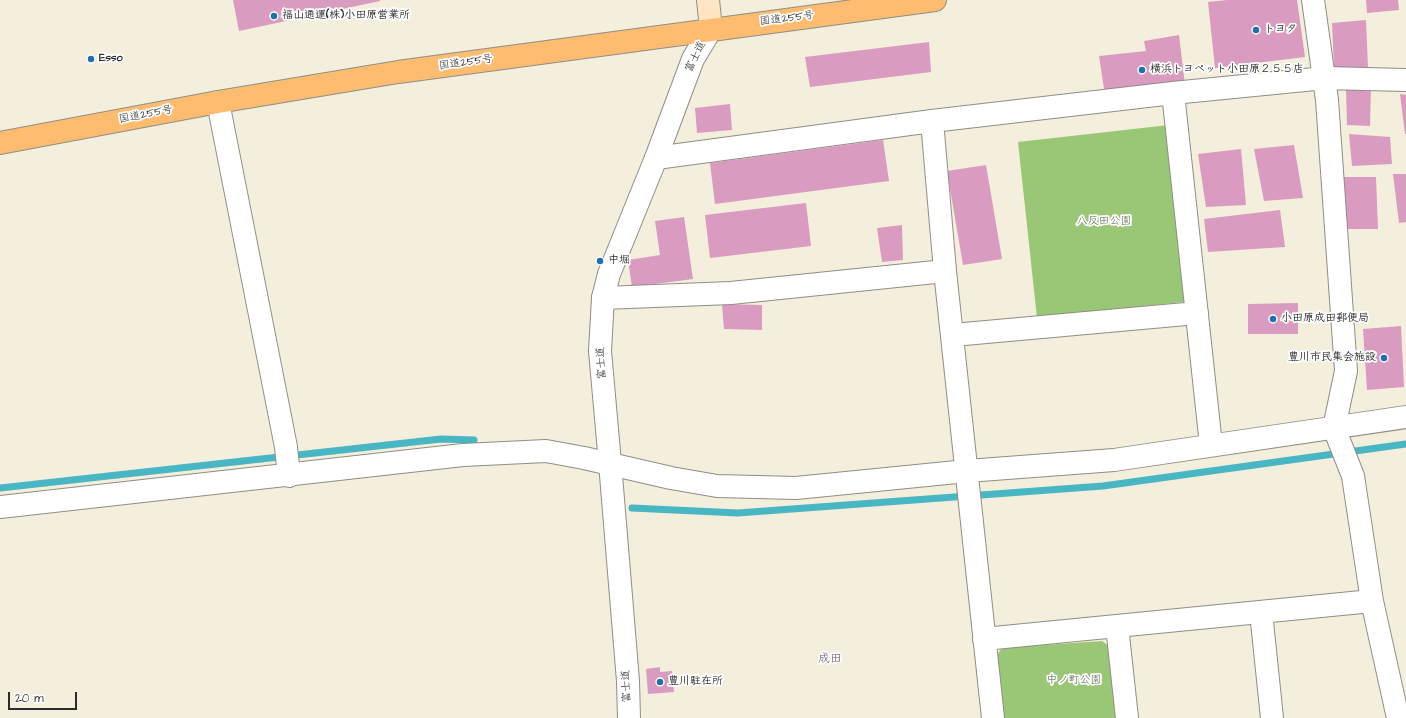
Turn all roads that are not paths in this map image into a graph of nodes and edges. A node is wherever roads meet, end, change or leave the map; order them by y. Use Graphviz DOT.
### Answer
graph roads {
  1 [pos="708,0"];
  2 [pos="1313,0"];
  3 [pos="921,1"];
  4 [pos="711,29"];
  5 [pos="1325,78"];
  6 [pos="1406,80"];
  7 [pos="1173,93"];
  8 [pos="218,102"];
  9 [pos="932,121"];
  10 [pos="0,143"];
  11 [pos="656,158"];
  12 [pos="945,271"];
  13 [pos="603,298"];
  14 [pos="1197,313"];
  15 [pos="953,335"];
  16 [pos="1406,417"];
  17 [pos="1337,436"];
  18 [pos="1211,445"];
  19 [pos="288,463"];
  20 [pos="610,463"];
  21 [pos="969,486"];
  22 [pos="0,507"];
  23 [pos="1372,600"];
  24 [pos="1261,612"];
  25 [pos="1117,626"];
  26 [pos="984,639"];
  27 [pos="629,718"];
  28 [pos="993,718"];
  29 [pos="1127,718"];
  30 [pos="1272,718"];
  31 [pos="1398,718"];
  1 -- 4 [label="main road"];
  2 -- 5 [label="street"];
  3 -- 4 [label="highway, 国道255号"];
  4 -- 8 [label="highway, 国道255号"];
  4 -- 11 [label="street, 富士道"];
  5 -- 6 [label="street"];
  5 -- 7 [label="street"];
  5 -- 17 [label="street"];
  7 -- 9 [label="street"];
  7 -- 14 [label="street"];
  8 -- 10 [label="highway, 国道255号"];
  8 -- 19 [label="street"];
  9 -- 11 [label="street"];
  9 -- 12 [label="street"];
  11 -- 13 [label="street, 富士道"];
  12 -- 13 [label="street"];
  12 -- 15 [label="street"];
  13 -- 20 [label="street, 富士道"];
  14 -- 15 [label="street"];
  14 -- 18 [label="street"];
  15 -- 21 [label="street"];
  16 -- 17 [label="street"];
  17 -- 18 [label="street"];
  17 -- 23 [label="street"];
  18 -- 21 [label="street"];
  19 -- 20 [label="street"];
  19 -- 22 [label="street"];
  20 -- 21 [label="street"];
  20 -- 27 [label="street, 富士道"];
  21 -- 26 [label="street"];
  23 -- 24 [label="street"];
  23 -- 31 [label="street"];
  24 -- 25 [label="street"];
  24 -- 30 [label="street"];
  25 -- 26 [label="street"];
  25 -- 29 [label="street"];
  26 -- 28 [label="street"];
}
